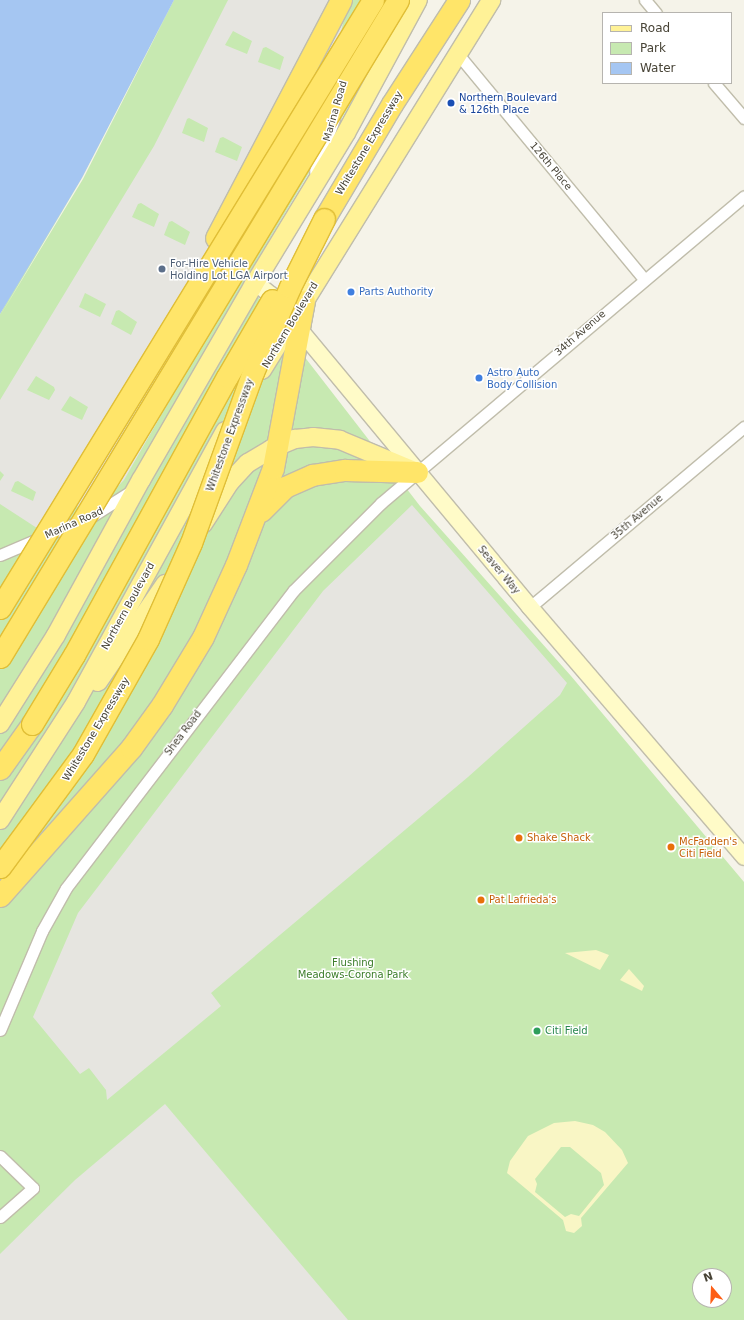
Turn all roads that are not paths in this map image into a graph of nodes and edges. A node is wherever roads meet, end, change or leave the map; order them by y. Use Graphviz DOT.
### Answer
graph roads {
  1 [pos="342,0"];
  2 [pos="362,0"];
  3 [pos="373,0"];
  4 [pos="398,0"];
  5 [pos="418,0"];
  6 [pos="459,0"];
  7 [pos="491,0"];
  8 [pos="645,0"];
  9 [pos="655,12"];
  10 [pos="457,53"];
  11 [pos="715,84"];
  12 [pos="744,118"];
  13 [pos="744,196"];
  14 [pos="295,218"];
  15 [pos="324,219"];
  16 [pos="644,278"];
  17 [pos="254,286"];
  18 [pos="304,301"];
  19 [pos="296,324"];
  20 [pos="154,354"];
  21 [pos="744,428"];
  22 [pos="279,445"];
  23 [pos="417,472"];
  24 [pos="141,480"];
  25 [pos="255,517"];
  26 [pos="0,555"];
  27 [pos="530,607"];
  28 [pos="0,608"];
  29 [pos="0,657"];
  30 [pos="0,724"];
  31 [pos="0,769"];
  32 [pos="18,795"];
  33 [pos="0,820"];
  34 [pos="744,857"];
  35 [pos="0,867"];
  36 [pos="0,896"];
  37 [pos="0,1030"];
  38 [pos="0,1156"];
  39 [pos="0,1217"];
  1 -- 20 [label="highway, bridge"];
  2 -- 14 [label="street, Marina Road"];
  3 -- 20 [label="highway, bridge"];
  4 -- 29 [label="highway, bridge"];
  5 -- 14 [label="main road"];
  6 -- 15 [label="highway, Whitestone Expressway"];
  7 -- 10 [label="main road, Northern Boulevard"];
  8 -- 9 [label="street"];
  10 -- 16 [label="street, 126th Place"];
  10 -- 18 [label="main road, Northern Boulevard"];
  11 -- 12 [label="street"];
  13 -- 16 [label="street, 34th Avenue"];
  14 -- 17 [label="main road"];
  15 -- 31 [label="highway, bridge"];
  15 -- 35 [label="highway, Whitestone Expressway, bridge"];
  16 -- 23 [label="street, 34th Avenue"];
  17 -- 19 [label="main road, Seaver Way"];
  17 -- 24 [label="main road"];
  18 -- 19 [label="highway"];
  19 -- 22 [label="highway"];
  19 -- 23 [label="main road, Seaver Way"];
  19 -- 32 [label="main road, Northern Boulevard"];
  20 -- 28 [label="highway, bridge"];
  21 -- 27 [label="street, 35th Avenue"];
  22 -- 23 [label="main road"];
  22 -- 25 [label="highway"];
  22 -- 32 [label="main road"];
  23 -- 25 [label="highway"];
  23 -- 27 [label="main road, Seaver Way"];
  23 -- 37 [label="street, Shea Road"];
  24 -- 26 [label="street, Marina Road"];
  24 -- 30 [label="main road"];
  25 -- 36 [label="highway"];
  27 -- 34 [label="main road, Seaver Way"];
  32 -- 33 [label="main road, Northern Boulevard"];
  38 -- 39 [label="street"];
}
